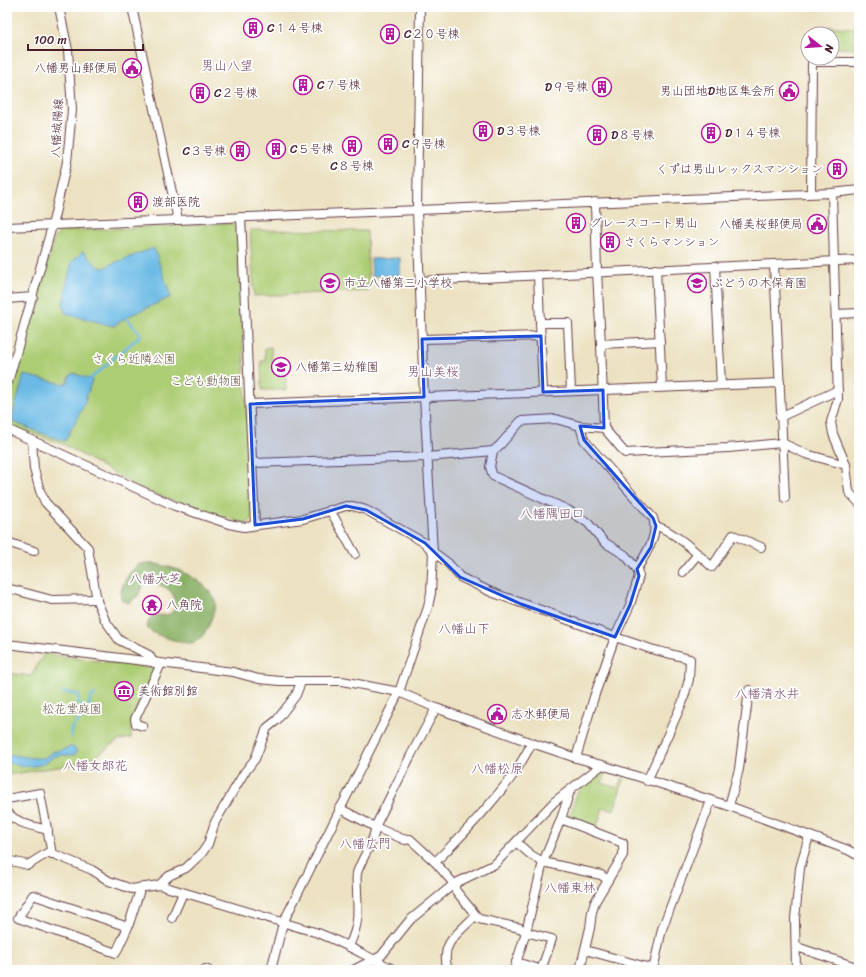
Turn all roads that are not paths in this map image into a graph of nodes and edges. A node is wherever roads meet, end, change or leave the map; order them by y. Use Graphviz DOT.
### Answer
graph roads {
  1 [pos="59,7"];
  2 [pos="132,7"];
  3 [pos="420,7"];
  4 [pos="859,62"];
  5 [pos="859,190"];
  6 [pos="811,193"];
  7 [pos="832,193"];
  8 [pos="595,202"];
  9 [pos="417,210"];
  10 [pos="241,217"];
  11 [pos="178,220"];
  12 [pos="52,226"];
  13 [pos="7,227"];
  14 [pos="859,260"];
  15 [pos="834,261"];
  16 [pos="774,264"];
  17 [pos="716,266"];
  18 [pos="656,269"];
  19 [pos="597,272"];
  20 [pos="538,275"];
  21 [pos="420,280"];
  22 [pos="33,297"];
  23 [pos="7,299"];
  24 [pos="859,313"];
  25 [pos="836,314"];
  26 [pos="540,323"];
  27 [pos="541,336"];
  28 [pos="422,339"];
  29 [pos="660,341"];
  30 [pos="601,344"];
  31 [pos="780,383"];
  32 [pos="722,385"];
  33 [pos="7,386"];
  34 [pos="662,387"];
  35 [pos="602,390"];
  36 [pos="838,390"];
  37 [pos="571,391"];
  38 [pos="543,392"];
  39 [pos="424,396"];
  40 [pos="250,404"];
  41 [pos="780,417"];
  42 [pos="580,426"];
  43 [pos="604,428"];
  44 [pos="7,429"];
  45 [pos="32,440"];
  46 [pos="782,444"];
  47 [pos="493,451"];
  48 [pos="427,457"];
  49 [pos="253,463"];
  50 [pos="846,465"];
  51 [pos="785,498"];
  52 [pos="859,503"];
  53 [pos="330,510"];
  54 [pos="255,525"];
  55 [pos="656,526"];
  56 [pos="7,542"];
  57 [pos="761,547"];
  58 [pos="34,551"];
  59 [pos="433,552"];
  60 [pos="355,554"];
  61 [pos="698,554"];
  62 [pos="637,569"];
  63 [pos="683,572"];
  64 [pos="7,588"];
  65 [pos="96,599"];
  66 [pos="615,637"];
  67 [pos="7,644"];
  68 [pos="158,663"];
  69 [pos="301,682"];
  70 [pos="749,690"];
  71 [pos="399,692"];
  72 [pos="436,708"];
  73 [pos="143,726"];
  74 [pos="532,743"];
  75 [pos="576,758"];
  76 [pos="602,765"];
  77 [pos="647,781"];
  78 [pos="570,790"];
  79 [pos="7,799"];
  80 [pos="712,801"];
  81 [pos="729,806"];
  82 [pos="339,808"];
  83 [pos="7,813"];
  84 [pos="561,819"];
  85 [pos="375,827"];
  86 [pos="48,830"];
  87 [pos="809,836"];
  88 [pos="516,842"];
  89 [pos="52,854"];
  90 [pos="859,856"];
  91 [pos="7,860"];
  92 [pos="435,862"];
  93 [pos="543,862"];
  94 [pos="608,880"];
  95 [pos="454,884"];
  96 [pos="159,885"];
  97 [pos="141,887"];
  98 [pos="183,892"];
  99 [pos="475,916"];
  100 [pos="172,918"];
  101 [pos="283,923"];
  102 [pos="128,927"];
  103 [pos="526,932"];
  104 [pos="350,946"];
  105 [pos="797,947"];
  106 [pos="585,950"];
  107 [pos="374,960"];
  108 [pos="515,966"];
  109 [pos="859,968"];
  110 [pos="653,969"];
  111 [pos="205,970"];
  112 [pos="208,970"];
  113 [pos="271,970"];
  114 [pos="353,970"];
  115 [pos="395,970"];
  116 [pos="448,970"];
  117 [pos="538,970"];
  118 [pos="541,970"];
  119 [pos="580,970"];
  120 [pos="796,970"];
  1 -- 12 [label="street, 八幡城陽線"];
  2 -- 11 [label="street"];
  3 -- 9 [label="street"];
  4 -- 6 [label="street"];
  5 -- 7 [label="street"];
  6 -- 7 [label="street"];
  6 -- 8 [label="street"];
  7 -- 15 [label="street"];
  8 -- 9 [label="street"];
  8 -- 19 [label="street"];
  9 -- 10 [label="street"];
  9 -- 21 [label="street"];
  10 -- 11 [label="street"];
  10 -- 40 [label="street"];
  11 -- 12 [label="street"];
  12 -- 13 [label="street"];
  12 -- 22 [label="street, 八幡城陽線"];
  14 -- 15 [label="street"];
  15 -- 16 [label="street"];
  15 -- 25 [label="street"];
  16 -- 17 [label="street"];
  16 -- 31 [label="street"];
  17 -- 18 [label="street"];
  17 -- 32 [label="street"];
  18 -- 19 [label="street"];
  18 -- 29 [label="street"];
  19 -- 20 [label="street"];
  19 -- 30 [label="street"];
  20 -- 21 [label="street"];
  20 -- 26 [label="street"];
  21 -- 28 [label="street"];
  22 -- 23 [label="street"];
  22 -- 33 [label="street, 八幡城陽線"];
  24 -- 25 [label="street"];
  25 -- 36 [label="street"];
  26 -- 27 [label="street"];
  26 -- 37 [label="street"];
  27 -- 28 [label="street"];
  27 -- 38 [label="street"];
  28 -- 39 [label="street"];
  29 -- 30 [label="street"];
  29 -- 34 [label="street"];
  30 -- 35 [label="street"];
  31 -- 32 [label="street"];
  31 -- 41 [label="street"];
  32 -- 34 [label="street"];
  34 -- 35 [label="street"];
  35 -- 37 [label="street"];
  35 -- 43 [label="street"];
  36 -- 41 [label="street"];
  36 -- 50 [label="street"];
  37 -- 38 [label="street"];
  38 -- 39 [label="street"];
  39 -- 40 [label="street"];
  39 -- 48 [label="street"];
  40 -- 49 [label="street"];
  41 -- 46 [label="street"];
  42 -- 43 [label="street"];
  42 -- 47 [label="street"];
  42 -- 55 [label="street"];
  43 -- 46 [label="street"];
  44 -- 45 [label="street"];
  45 -- 54 [label="street"];
  45 -- 65 [label="street"];
  46 -- 50 [label="street"];
  46 -- 51 [label="street"];
  47 -- 48 [label="street"];
  47 -- 62 [label="street"];
  48 -- 49 [label="street"];
  48 -- 59 [label="street"];
  49 -- 54 [label="street"];
  50 -- 52 [label="street"];
  53 -- 54 [label="street"];
  53 -- 59 [label="street"];
  53 -- 60 [label="street"];
  55 -- 61 [label="street"];
  55 -- 62 [label="street"];
  56 -- 58 [label="street"];
  57 -- 61 [label="street"];
  59 -- 66 [label="street"];
  59 -- 71 [label="street"];
  61 -- 63 [label="street"];
  62 -- 66 [label="street"];
  64 -- 65 [label="street"];
  65 -- 68 [label="street"];
  66 -- 75 [label="street"];
  66 -- 77 [label="street"];
  67 -- 68 [label="street"];
  68 -- 69 [label="street"];
  68 -- 73 [label="street"];
  69 -- 71 [label="street"];
  69 -- 96 [label="street"];
  70 -- 81 [label="street"];
  71 -- 72 [label="street"];
  71 -- 82 [label="street"];
  72 -- 74 [label="street"];
  72 -- 85 [label="street"];
  74 -- 75 [label="street"];
  74 -- 92 [label="street"];
  75 -- 76 [label="street"];
  76 -- 77 [label="street"];
  76 -- 78 [label="street"];
  77 -- 80 [label="street"];
  78 -- 84 [label="street"];
  78 -- 88 [label="street"];
  79 -- 86 [label="street"];
  80 -- 81 [label="street"];
  80 -- 110 [label="street"];
  81 -- 87 [label="street"];
  82 -- 85 [label="street"];
  82 -- 101 [label="street"];
  83 -- 86 [label="street"];
  84 -- 93 [label="street"];
  84 -- 94 [label="street"];
  85 -- 92 [label="street"];
  85 -- 104 [label="street"];
  86 -- 89 [label="street"];
  87 -- 90 [label="street"];
  87 -- 105 [label="street"];
  88 -- 93 [label="street"];
  88 -- 95 [label="street"];
  89 -- 91 [label="street"];
  89 -- 97 [label="street"];
  92 -- 95 [label="street"];
  93 -- 94 [label="street"];
  93 -- 103 [label="street"];
  94 -- 106 [label="street"];
  95 -- 99 [label="street"];
  95 -- 107 [label="street"];
  96 -- 97 [label="street"];
  96 -- 98 [label="street"];
  97 -- 102 [label="street"];
  98 -- 100 [label="street"];
  98 -- 101 [label="street"];
  99 -- 103 [label="street"];
  99 -- 116 [label="street"];
  101 -- 104 [label="street"];
  101 -- 113 [label="street"];
  102 -- 102 [label="street"];
  103 -- 108 [label="street"];
  103 -- 118 [label="street"];
  104 -- 107 [label="street"];
  105 -- 109 [label="street"];
  105 -- 120 [label="street"];
  106 -- 110 [label="street"];
  106 -- 119 [label="street"];
  107 -- 114 [label="street"];
  107 -- 115 [label="street"];
  108 -- 117 [label="street"];
  111 -- 112 [label="street"];
}
